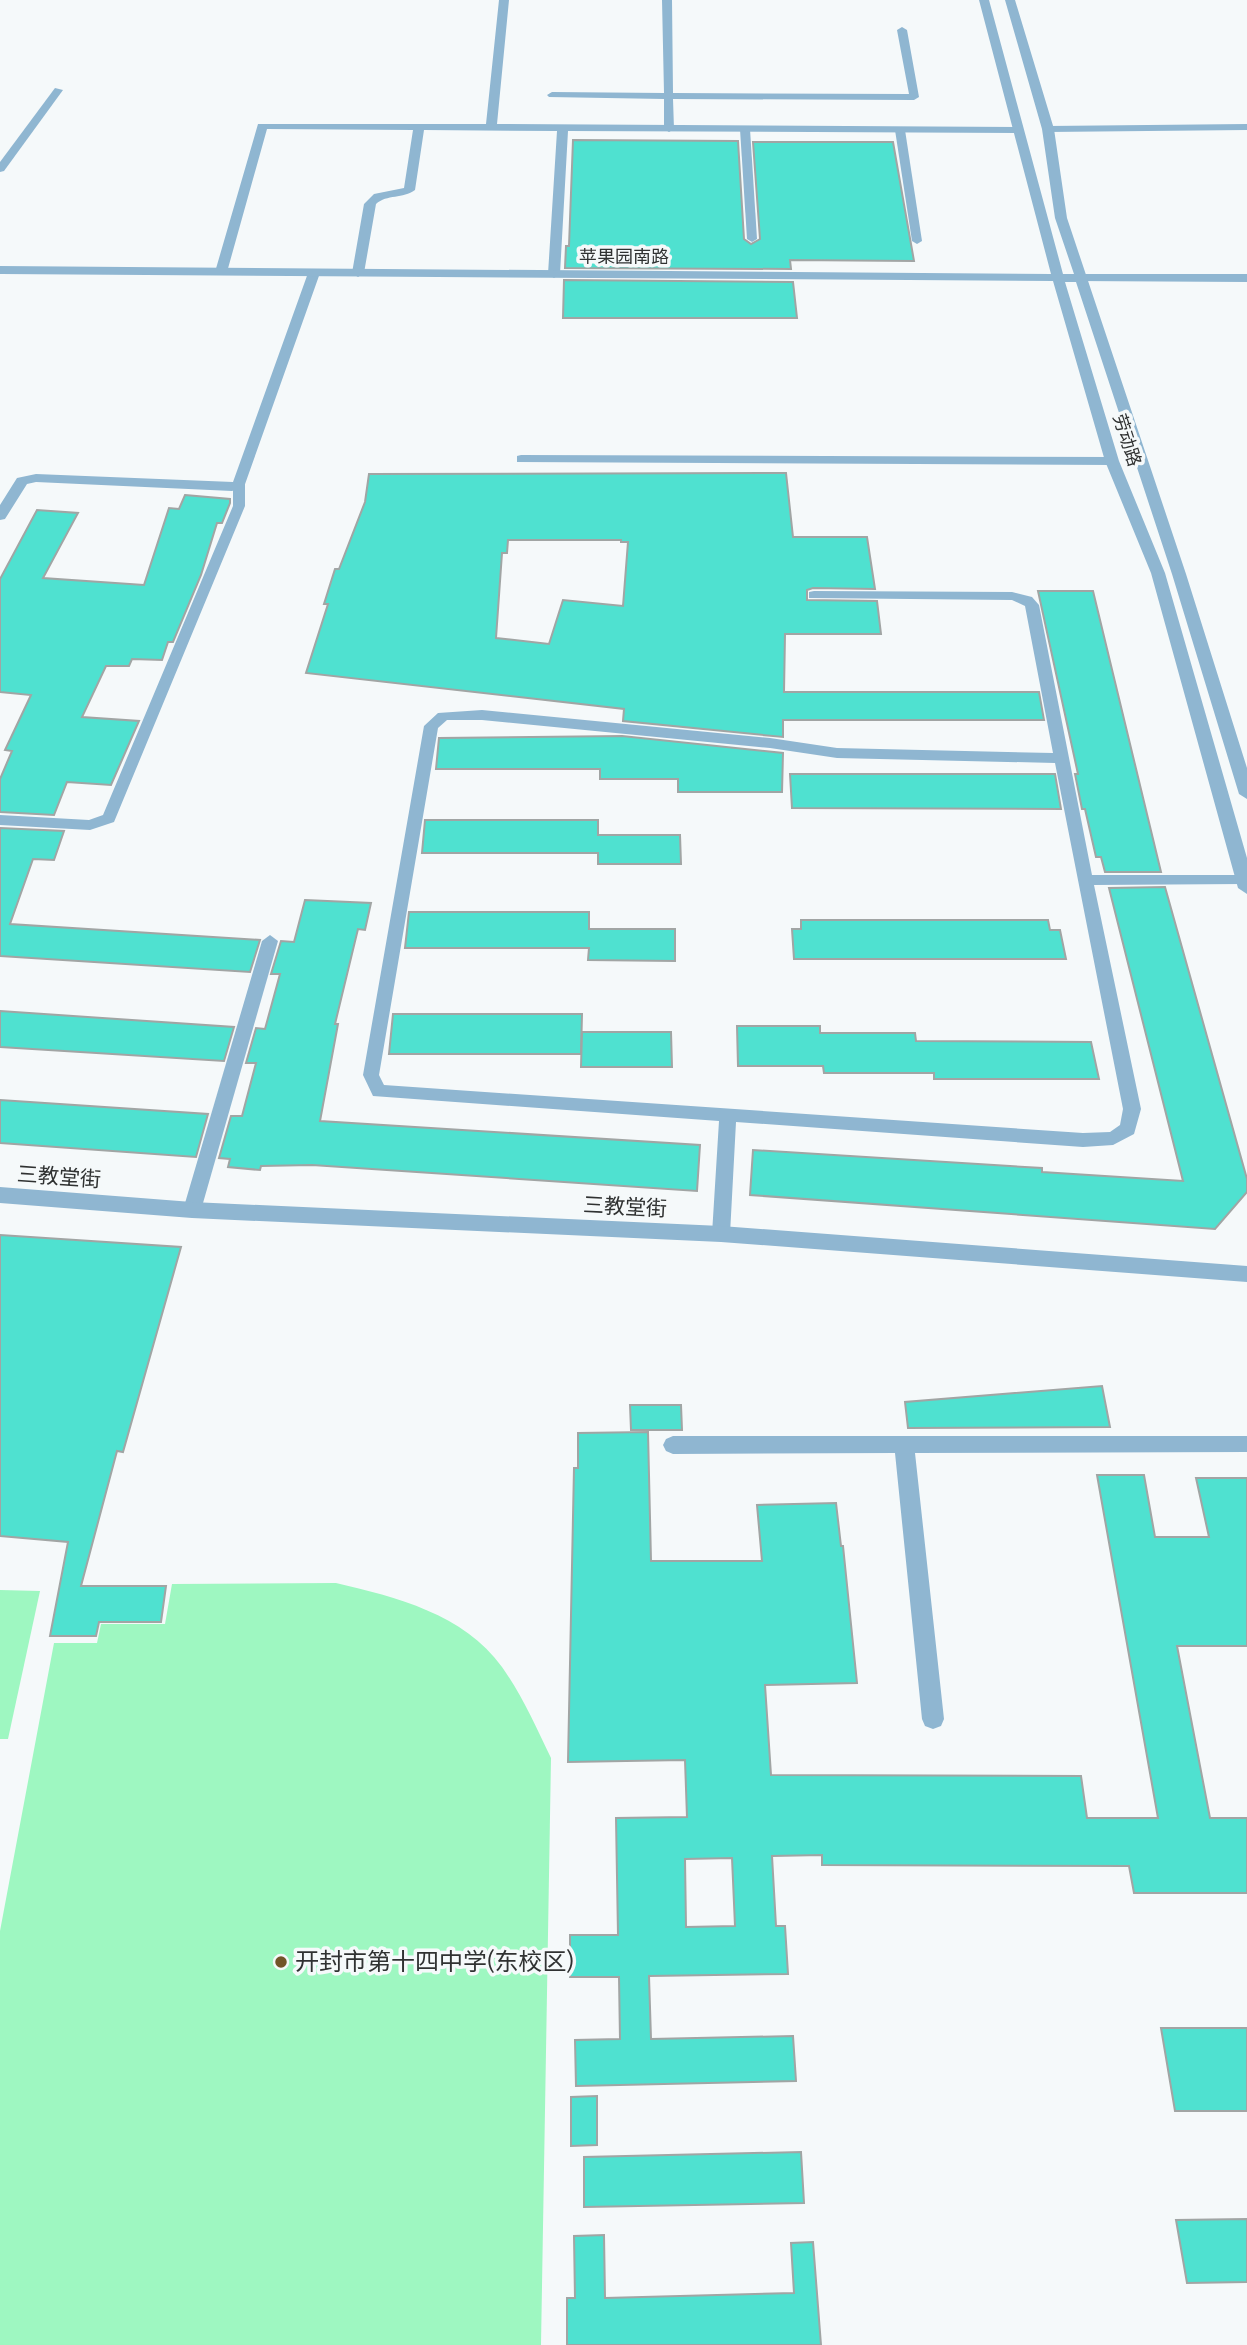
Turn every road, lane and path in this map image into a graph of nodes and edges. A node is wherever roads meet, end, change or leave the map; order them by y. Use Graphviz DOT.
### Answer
graph roads {
  1 [pos="504,0"];
  2 [pos="667,0"];
  3 [pos="984,0"];
  4 [pos="1010,0"];
  5 [pos="902,30"];
  6 [pos="58,90"];
  7 [pos="552,95"];
  8 [pos="668,96"];
  9 [pos="419,127"];
  10 [pos="1247,127"];
  11 [pos="491,128"];
  12 [pos="563,128"];
  13 [pos="669,129"];
  14 [pos="745,129"];
  15 [pos="1048,129"];
  16 [pos="900,130"];
  17 [pos="1017,130"];
  18 [pos="0,169"];
  19 [pos="752,239"];
  20 [pos="917,241"];
  21 [pos="0,270"];
  22 [pos="220,272"];
  23 [pos="314,273"];
  24 [pos="358,273"];
  25 [pos="554,274"];
  26 [pos="1058,278"];
  27 [pos="1079,278"];
  28 [pos="1247,278"];
  29 [pos="521,459"];
  30 [pos="1112,461"];
  31 [pos="239,484"];
  32 [pos="0,516"];
  33 [pos="814,595"];
  34 [pos="1061,758"];
  35 [pos="1247,794"];
  36 [pos="0,820"];
  37 [pos="1084,880"];
  38 [pos="1246,883"];
  39 [pos="270,942"];
  40 [pos="728,1115"];
  41 [pos="0,1195"];
  42 [pos="192,1210"];
  43 [pos="721,1234"];
  44 [pos="1247,1274"];
  45 [pos="1247,1444"];
  46 [pos="673,1445"];
  47 [pos="904,1445"];
  48 [pos="933,1719"];
  1 -- 11 [label="street"];
  2 -- 8 [label="lane"];
  3 -- 17 [label="street, 劳动路"];
  4 -- 15 [label="street, 劳动路"];
  5 -- 8 [label="lane"];
  6 -- 18 [label="lane"];
  7 -- 8 [label="lane"];
  8 -- 13 [label="lane"];
  9 -- 11 [label="street"];
  9 -- 22 [label="street"];
  9 -- 24 [label="street"];
  10 -- 15 [label="street"];
  11 -- 12 [label="street"];
  12 -- 13 [label="street"];
  12 -- 25 [label="street"];
  13 -- 14 [label="street"];
  14 -- 16 [label="street"];
  14 -- 19 [label="lane"];
  15 -- 27 [label="street, 劳动路"];
  16 -- 17 [label="street"];
  16 -- 20 [label="lane"];
  17 -- 26 [label="street, 劳动路"];
  21 -- 22 [label="street, 苹果园南路"];
  22 -- 23 [label="street, 苹果园南路"];
  23 -- 24 [label="street, 苹果园南路"];
  23 -- 31 [label="street"];
  24 -- 25 [label="street, 苹果园南路"];
  25 -- 26 [label="street, 苹果园南路"];
  26 -- 27 [label="street, 苹果园南路"];
  26 -- 30 [label="street, 劳动路"];
  27 -- 28 [label="street, 苹果园南路"];
  27 -- 35 [label="street, 劳动路"];
  29 -- 30 [label="lane"];
  30 -- 38 [label="street, 劳动路"];
  31 -- 32 [label="street"];
  31 -- 36 [label="lane"];
  33 -- 34 [label="lane"];
  34 -- 37 [label="lane"];
  34 -- 40 [label="lane"];
  37 -- 38 [label="lane"];
  37 -- 40 [label="lane"];
  39 -- 42 [label="lane"];
  40 -- 43 [label="lane"];
  41 -- 42 [label="street, 三教堂街"];
  42 -- 43 [label="street, 三教堂街"];
  43 -- 44 [label="street, 三教堂街"];
  45 -- 47 [label="lane"];
  46 -- 47 [label="lane"];
  47 -- 48 [label="lane"];
}
